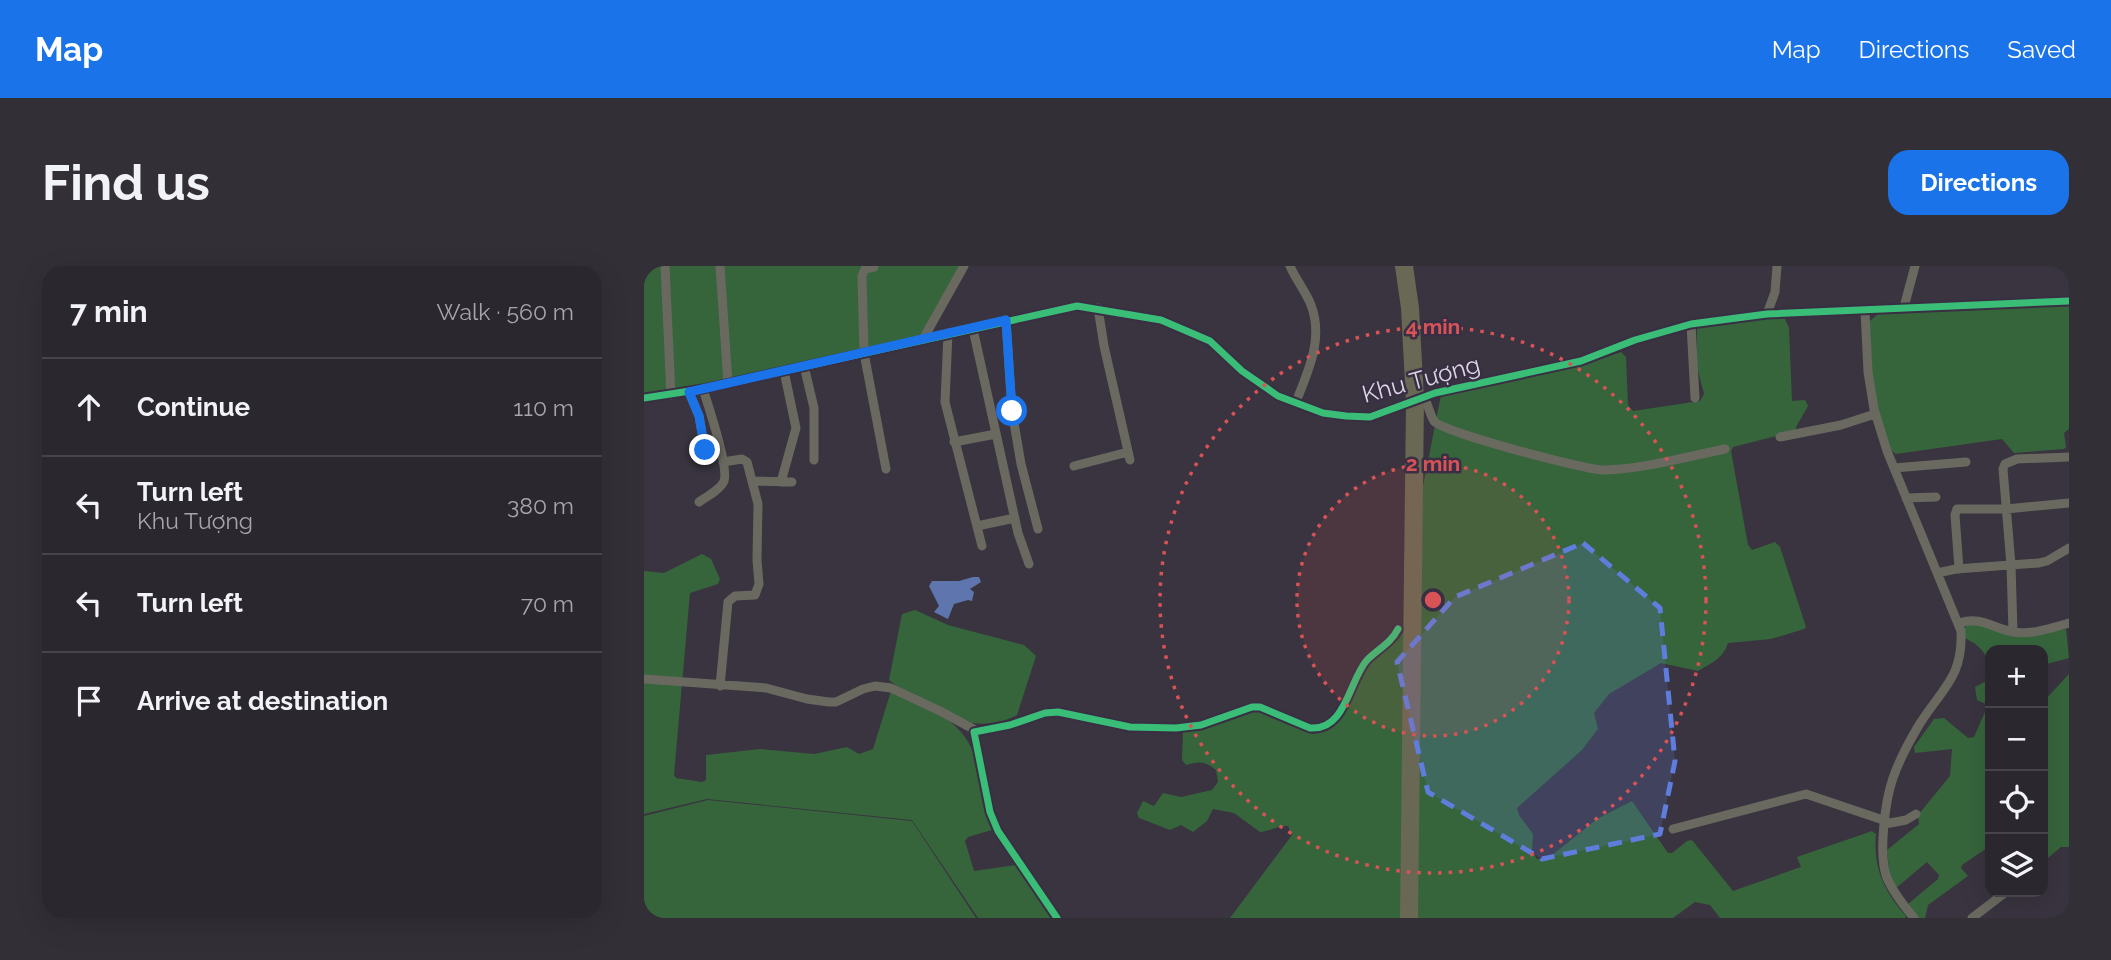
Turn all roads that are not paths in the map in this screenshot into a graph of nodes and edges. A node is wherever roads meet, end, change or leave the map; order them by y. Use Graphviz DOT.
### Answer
graph roads {
  1 [pos="665,266"];
  2 [pos="720,266"];
  3 [pos="964,266"];
  4 [pos="1290,266"];
  5 [pos="1400,266"];
  6 [pos="1408,266"];
  7 [pos="1777,266"];
  8 [pos="1915,266"];
  9 [pos="874,267"];
  10 [pos="2069,300"];
  11 [pos="1904,307"];
  12 [pos="1098,308"];
  13 [pos="1865,311"];
  14 [pos="1766,314"];
  15 [pos="1006,320"];
  16 [pos="1691,324"];
  17 [pos="972,329"];
  18 [pos="948,333"];
  19 [pos="922,341"];
  20 [pos="864,352"];
  21 [pos="804,366"];
  22 [pos="784,371"];
  23 [pos="728,383"];
  24 [pos="703,389"];
  25 [pos="689,392"];
  26 [pos="671,396"];
  27 [pos="644,398"];
  28 [pos="1695,398"];
  29 [pos="1418,399"];
  30 [pos="1296,402"];
  31 [pos="1875,414"];
  32 [pos="996,434"];
  33 [pos="1780,436"];
  34 [pos="954,442"];
  35 [pos="1725,449"];
  36 [pos="705,450"];
  37 [pos="2069,457"];
  38 [pos="814,460"];
  39 [pos="723,462"];
  40 [pos="1966,462"];
  41 [pos="1074,466"];
  42 [pos="1894,468"];
  43 [pos="886,469"];
  44 [pos="752,481"];
  45 [pos="781,482"];
  46 [pos="792,482"];
  47 [pos="1936,497"];
  48 [pos="1906,498"];
  49 [pos="699,502"];
  50 [pos="2069,503"];
  51 [pos="2006,509"];
  52 [pos="1015,518"];
  53 [pos="977,526"];
  54 [pos="1038,529"];
  55 [pos="982,546"];
  56 [pos="2069,548"];
  57 [pos="1030,564"];
  58 [pos="2011,565"];
  59 [pos="1959,569"];
  60 [pos="1937,573"];
  61 [pos="1959,622"];
  62 [pos="2069,625"];
  63 [pos="1398,629"];
  64 [pos="2014,632"];
  65 [pos="644,679"];
  66 [pos="720,685"];
  67 [pos="977,731"];
  68 [pos="1916,814"];
  69 [pos="1886,822"];
  70 [pos="1672,829"];
  71 [pos="1999,897"];
  72 [pos="1057,918"];
  73 [pos="1405,918"];
  74 [pos="1413,918"];
  75 [pos="1913,918"];
  76 [pos="1972,918"];
  1 -- 26 [label="street"];
  2 -- 23 [label="street"];
  3 -- 19 [label="street"];
  4 -- 30 [label="street"];
  5 -- 29 [label="main road"];
  6 -- 29 [label="main road"];
  7 -- 14 [label="street"];
  8 -- 11 [label="street"];
  9 -- 20 [label="street"];
  10 -- 11 [label="street, Khu Tượng"];
  11 -- 13 [label="street, Khu Tượng"];
  12 -- 15 [label="street, Khu Tượng"];
  12 -- 30 [label="street, Khu Tượng"];
  12 -- 41 [label="street"];
  13 -- 14 [label="street, Khu Tượng"];
  13 -- 31 [label="street"];
  14 -- 16 [label="street, Khu Tượng"];
  15 -- 17 [label="street, Khu Tượng"];
  15 -- 54 [label="street"];
  16 -- 28 [label="street"];
  16 -- 29 [label="street, Khu Tượng"];
  17 -- 18 [label="street, Khu Tượng"];
  17 -- 32 [label="street"];
  18 -- 19 [label="street, Khu Tượng"];
  18 -- 34 [label="street"];
  19 -- 20 [label="street, Khu Tượng"];
  20 -- 21 [label="street, Khu Tượng"];
  20 -- 43 [label="street"];
  21 -- 22 [label="street, Khu Tượng"];
  21 -- 38 [label="street"];
  22 -- 23 [label="street, Khu Tượng"];
  22 -- 45 [label="street"];
  23 -- 24 [label="street, Khu Tượng"];
  24 -- 25 [label="street, Khu Tượng"];
  24 -- 39 [label="street"];
  25 -- 26 [label="street, Khu Tượng"];
  25 -- 36 [label="street"];
  26 -- 27 [label="street, Khu Tượng"];
  29 -- 30 [label="street, Khu Tượng"];
  29 -- 35 [label="street"];
  29 -- 73 [label="main road"];
  29 -- 74 [label="main road"];
  31 -- 33 [label="street"];
  31 -- 42 [label="street"];
  32 -- 34 [label="street"];
  32 -- 52 [label="street"];
  34 -- 53 [label="street"];
  37 -- 51 [label="street"];
  39 -- 44 [label="street"];
  39 -- 49 [label="street"];
  40 -- 42 [label="street"];
  42 -- 48 [label="street"];
  44 -- 45 [label="street"];
  44 -- 66 [label="street"];
  45 -- 46 [label="street"];
  47 -- 48 [label="street"];
  48 -- 60 [label="street"];
  50 -- 51 [label="street"];
  51 -- 58 [label="street"];
  51 -- 59 [label="street"];
  52 -- 53 [label="street"];
  52 -- 57 [label="street"];
  53 -- 55 [label="street"];
  56 -- 58 [label="street"];
  58 -- 59 [label="street"];
  58 -- 64 [label="street"];
  59 -- 60 [label="street"];
  60 -- 61 [label="street"];
  61 -- 64 [label="street"];
  61 -- 69 [label="street"];
  62 -- 64 [label="street"];
  63 -- 67 [label="street"];
  65 -- 66 [label="street"];
  66 -- 67 [label="street"];
  67 -- 72 [label="street"];
  68 -- 69 [label="street"];
  69 -- 70 [label="street"];
  69 -- 75 [label="street"];
  71 -- 76 [label="street"];
}
